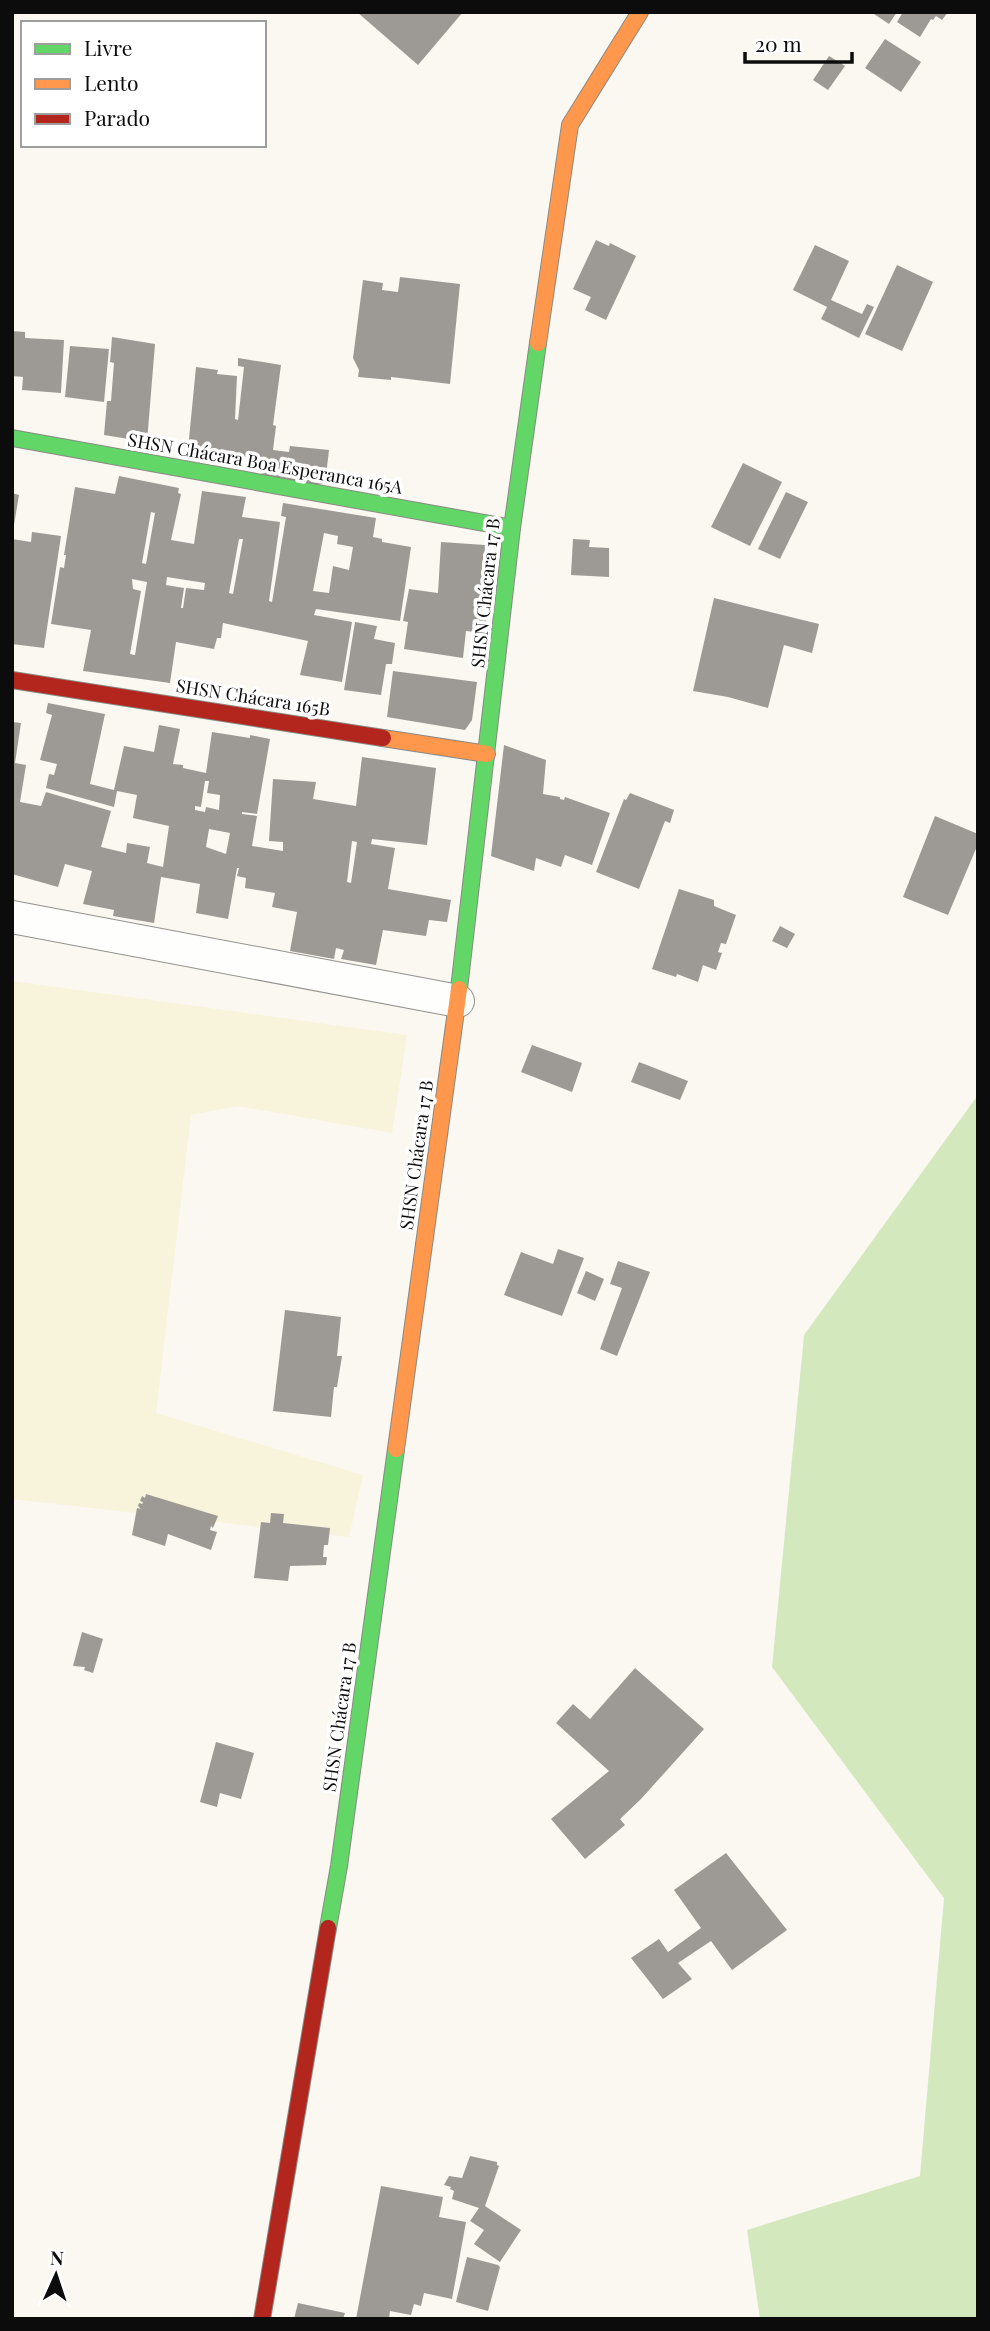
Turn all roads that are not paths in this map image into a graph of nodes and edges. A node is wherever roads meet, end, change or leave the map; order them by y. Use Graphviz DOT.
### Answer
graph roads {
  1 [pos="640,12"];
  2 [pos="12,438"];
  3 [pos="512,528"];
  4 [pos="12,681"];
  5 [pos="487,754"];
  6 [pos="12,917"];
  7 [pos="458,1001"];
  8 [pos="262,2319"];
  1 -- 3 [label="street, SHSN Chácara 17 B"];
  2 -- 3 [label="street, SHSN Chácara Boa Esperanca 165A"];
  3 -- 5 [label="street, SHSN Chácara 17 B"];
  4 -- 5 [label="street, SHSN Chácara 165B"];
  5 -- 7 [label="street, SHSN Chácara 17 B"];
  6 -- 7 [label="street"];
  7 -- 8 [label="street, SHSN Chácara 17 B"];
}
